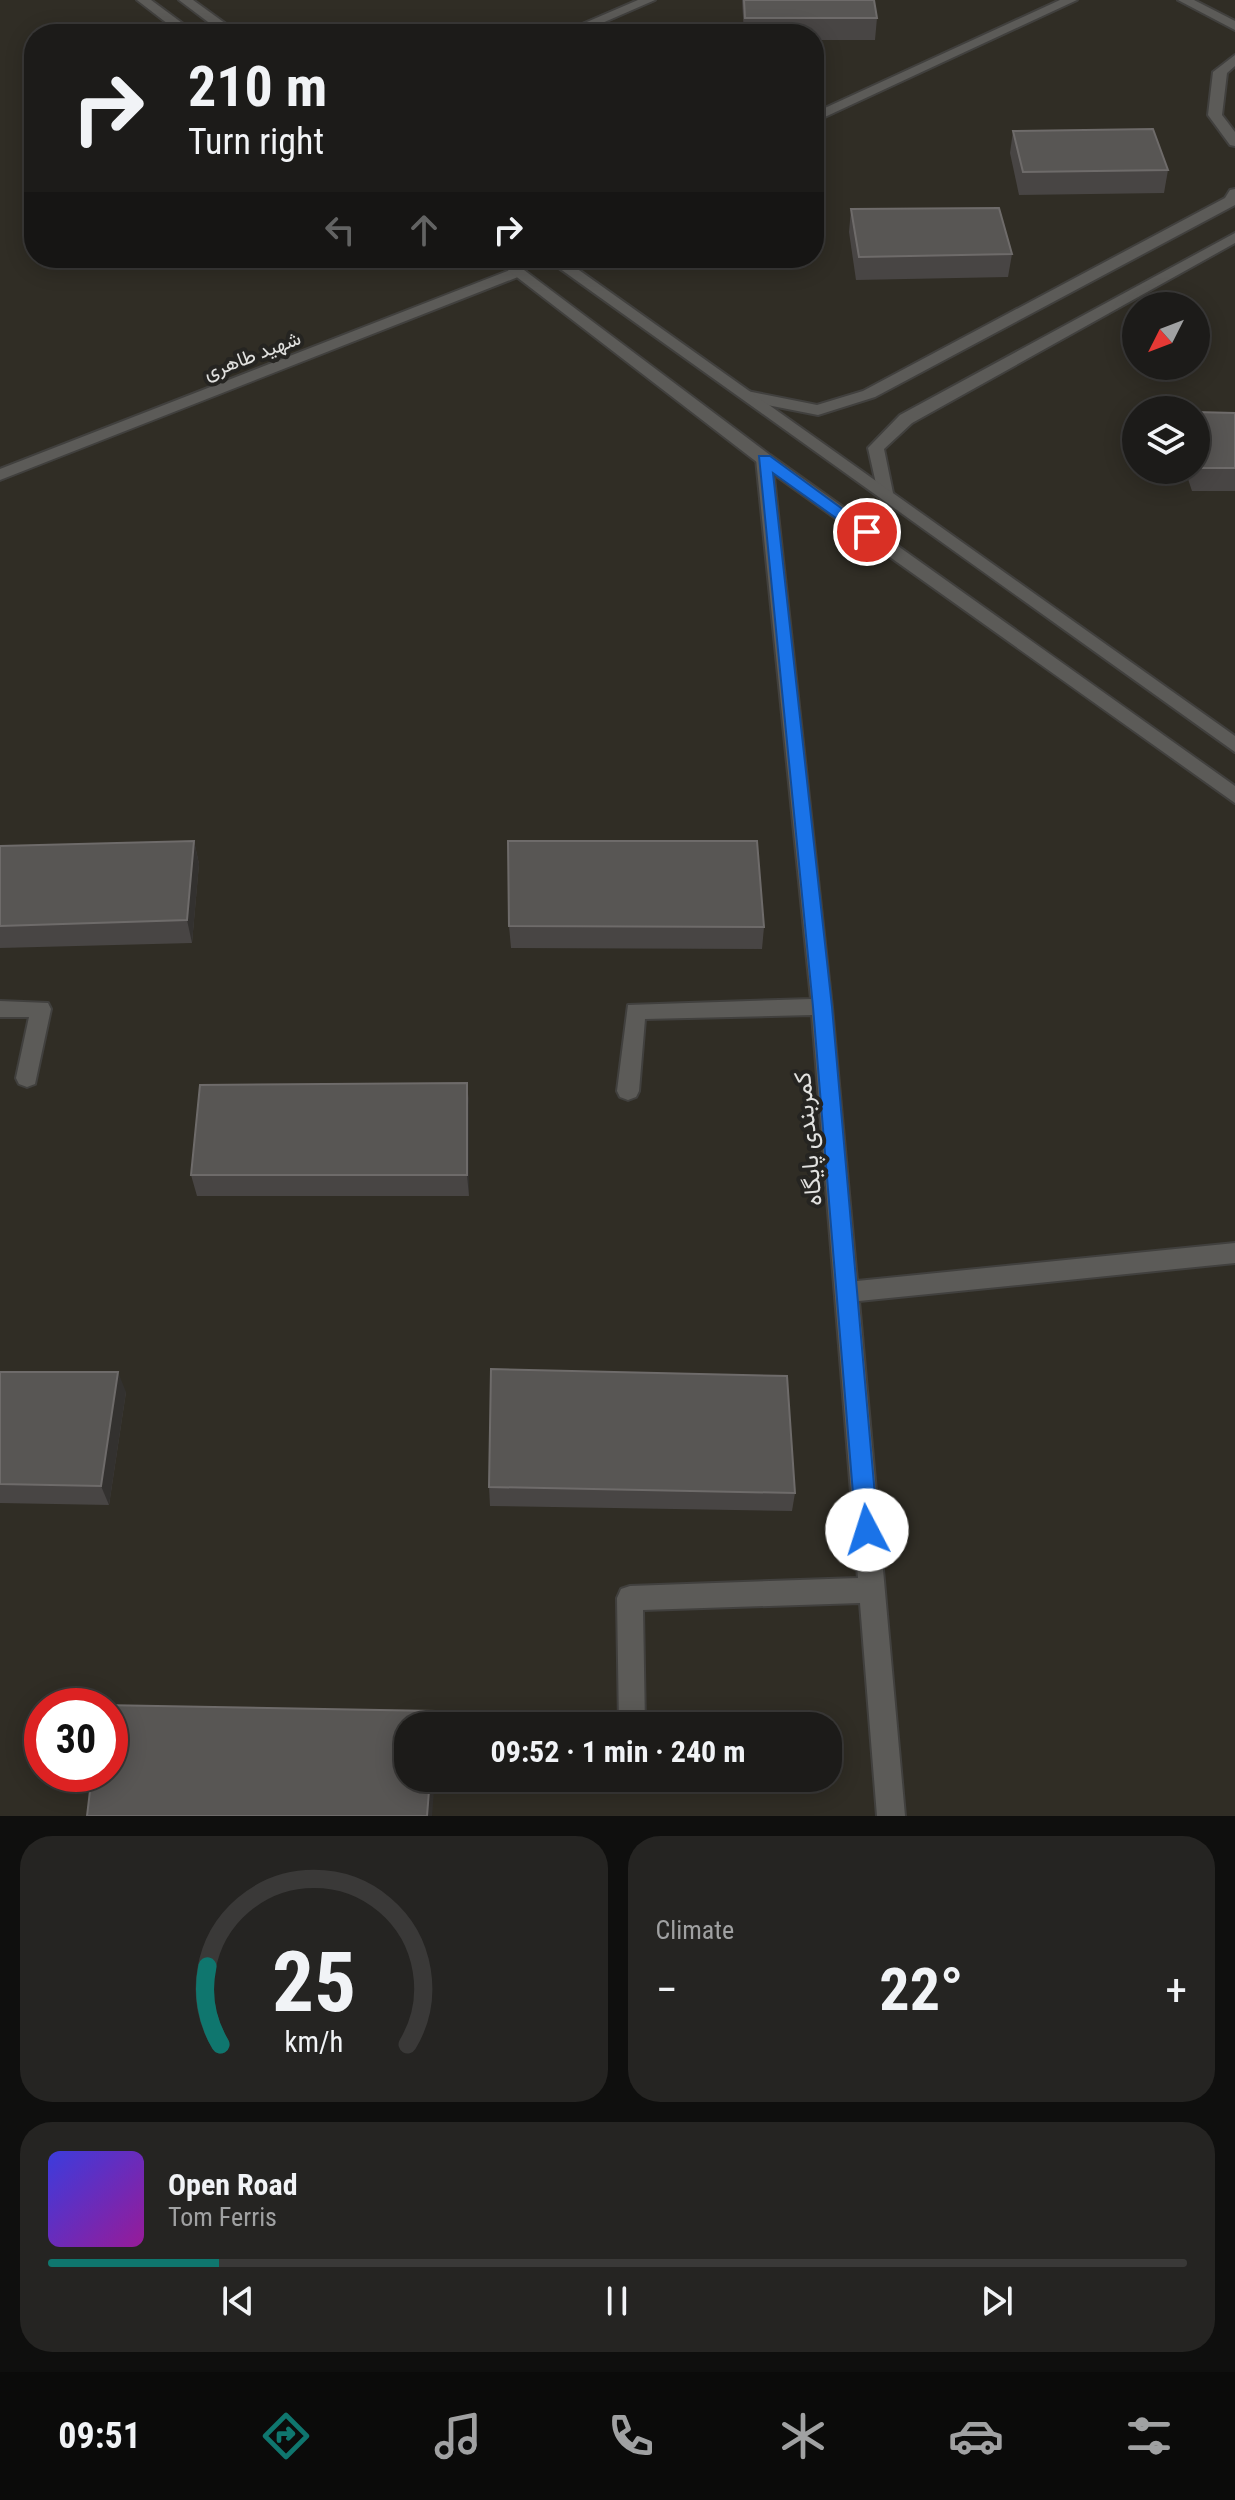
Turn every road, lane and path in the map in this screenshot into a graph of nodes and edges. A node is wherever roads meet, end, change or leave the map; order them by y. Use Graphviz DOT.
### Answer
graph roads {
  1 [pos="143,0"];
  2 [pos="185,0"];
  3 [pos="649,0"];
  4 [pos="1071,0"];
  5 [pos="1184,0"];
  6 [pos="176,24"];
  7 [pos="219,24"];
  8 [pos="590,24"];
  9 [pos="1235,26"];
  10 [pos="1235,59"];
  11 [pos="824,113"];
  12 [pos="1235,142"];
  13 [pos="1235,193"];
  14 [pos="1235,237"];
  15 [pos="513,268"];
  16 [pos="566,268"];
  17 [pos="518,272"];
  18 [pos="747,396"];
  19 [pos="764,459"];
  20 [pos="0,475"];
  21 [pos="885,493"];
  22 [pos="1235,745"];
  23 [pos="1232,789"];
  24 [pos="822,1007"];
  25 [pos="0,1009"];
  26 [pos="27,1078"];
  27 [pos="628,1091"];
  28 [pos="1235,1253"];
  29 [pos="847,1292"];
  30 [pos="872,1590"];
  31 [pos="632,1712"];
  32 [pos="891,1816"];
  1 -- 6 [label="street"];
  2 -- 7 [label="street"];
  3 -- 8 [label="street"];
  4 -- 11 [label="street"];
  5 -- 9 [label="street"];
  10 -- 12 [label="street"];
  13 -- 18 [label="street"];
  14 -- 21 [label="street"];
  15 -- 17 [label="street"];
  16 -- 18 [label="street"];
  17 -- 19 [label="street"];
  17 -- 20 [label="street, شهید طاهری"];
  18 -- 21 [label="street"];
  19 -- 23 [label="street"];
  19 -- 24 [label="street, کمربندی پایگاه"];
  21 -- 22 [label="street"];
  24 -- 27 [label="street"];
  24 -- 29 [label="street, کمربندی پایگاه"];
  25 -- 26 [label="street"];
  28 -- 29 [label="street"];
  29 -- 30 [label="street, کمربندی پایگاه"];
  30 -- 31 [label="street"];
  30 -- 32 [label="street, کمربندی پایگاه"];
}
